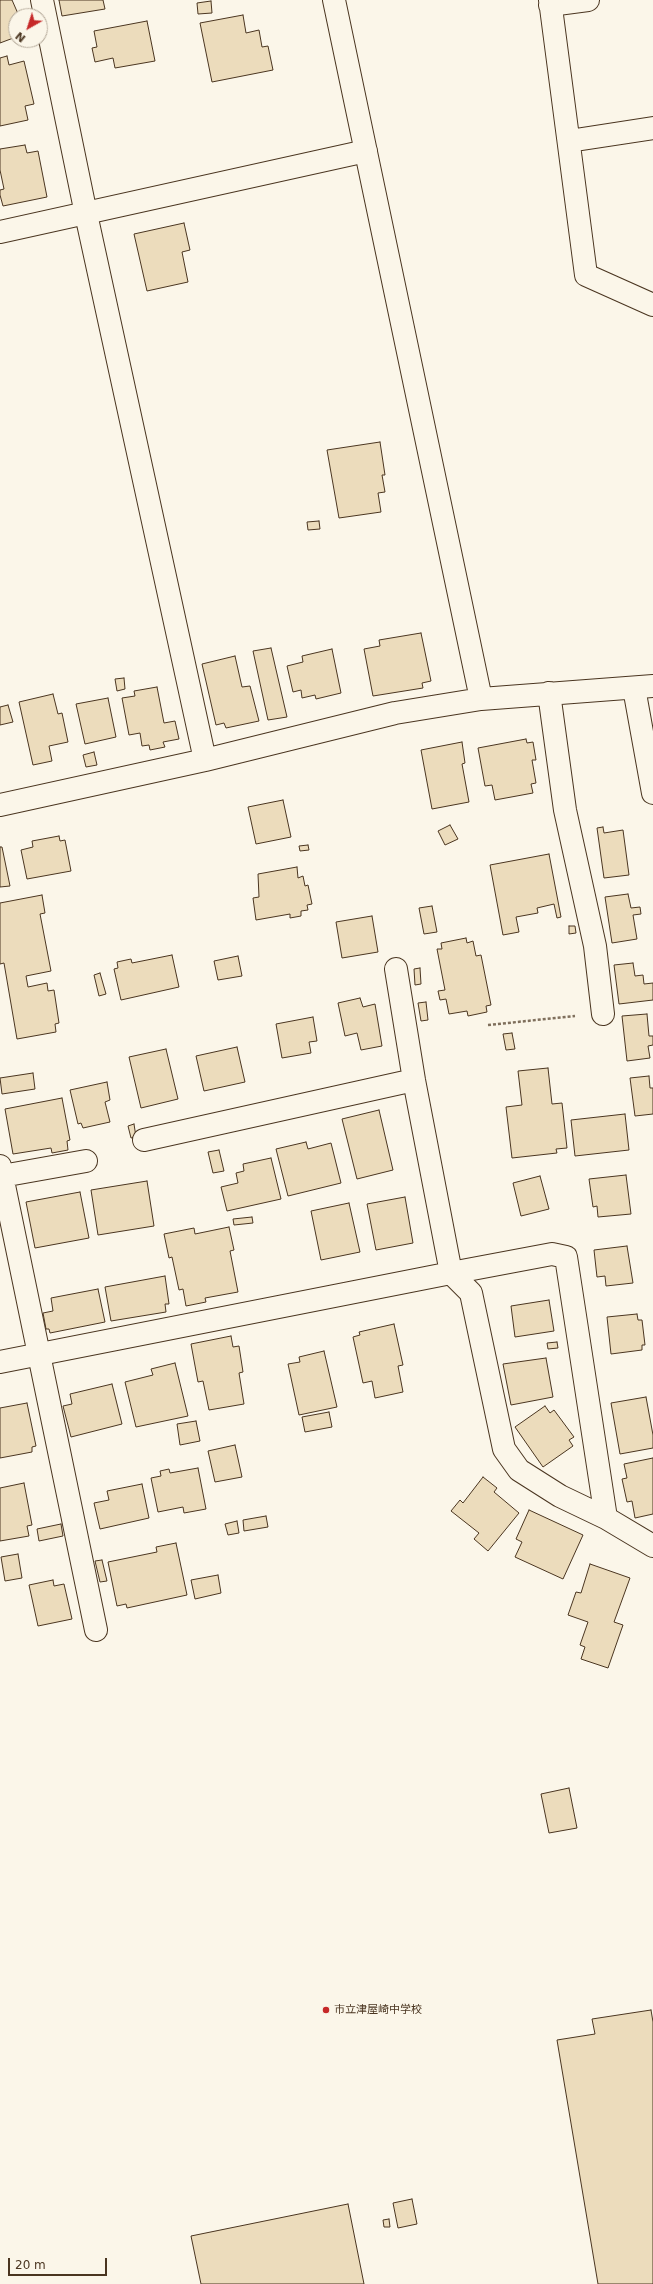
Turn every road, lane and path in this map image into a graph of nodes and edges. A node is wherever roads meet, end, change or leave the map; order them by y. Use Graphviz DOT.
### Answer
graph roads {
  1 [pos="42,0"];
  2 [pos="334,0"];
  3 [pos="588,0"];
  4 [pos="550,2"];
  5 [pos="653,128"];
  6 [pos="569,141"];
  7 [pos="366,152"];
  8 [pos="86,214"];
  9 [pos="0,232"];
  10 [pos="653,305"];
  11 [pos="643,687"];
  12 [pos="550,693"];
  13 [pos="481,699"];
  14 [pos="205,760"];
  15 [pos="653,794"];
  16 [pos="0,805"];
  17 [pos="396,969"];
  18 [pos="603,1014"];
  19 [pos="488,1025"];
  20 [pos="414,1080"];
  21 [pos="144,1140"];
  22 [pos="86,1161"];
  23 [pos="1,1171"];
  24 [pos="451,1273"];
  25 [pos="37,1354"];
  26 [pos="0,1362"];
  27 [pos="606,1518"];
  28 [pos="653,1546"];
  29 [pos="96,1630"];
  1 -- 8 [label="street"];
  2 -- 7 [label="street"];
  3 -- 4 [label="street"];
  4 -- 6 [label="street"];
  5 -- 6 [label="street"];
  6 -- 10 [label="street"];
  7 -- 8 [label="street"];
  7 -- 13 [label="street"];
  8 -- 9 [label="street"];
  8 -- 14 [label="street"];
  11 -- 12 [label="street"];
  11 -- 15 [label="street"];
  12 -- 13 [label="street"];
  12 -- 18 [label="street"];
  13 -- 14 [label="street"];
  14 -- 16 [label="street"];
  17 -- 20 [label="street"];
  18 -- 19 [label="path"];
  20 -- 21 [label="street"];
  20 -- 24 [label="street"];
  22 -- 23 [label="street"];
  23 -- 25 [label="street"];
  24 -- 25 [label="street"];
  24 -- 27 [label="street"];
  24 -- 27 [label="street"];
  25 -- 26 [label="street"];
  25 -- 29 [label="street"];
  27 -- 28 [label="street"];
}
